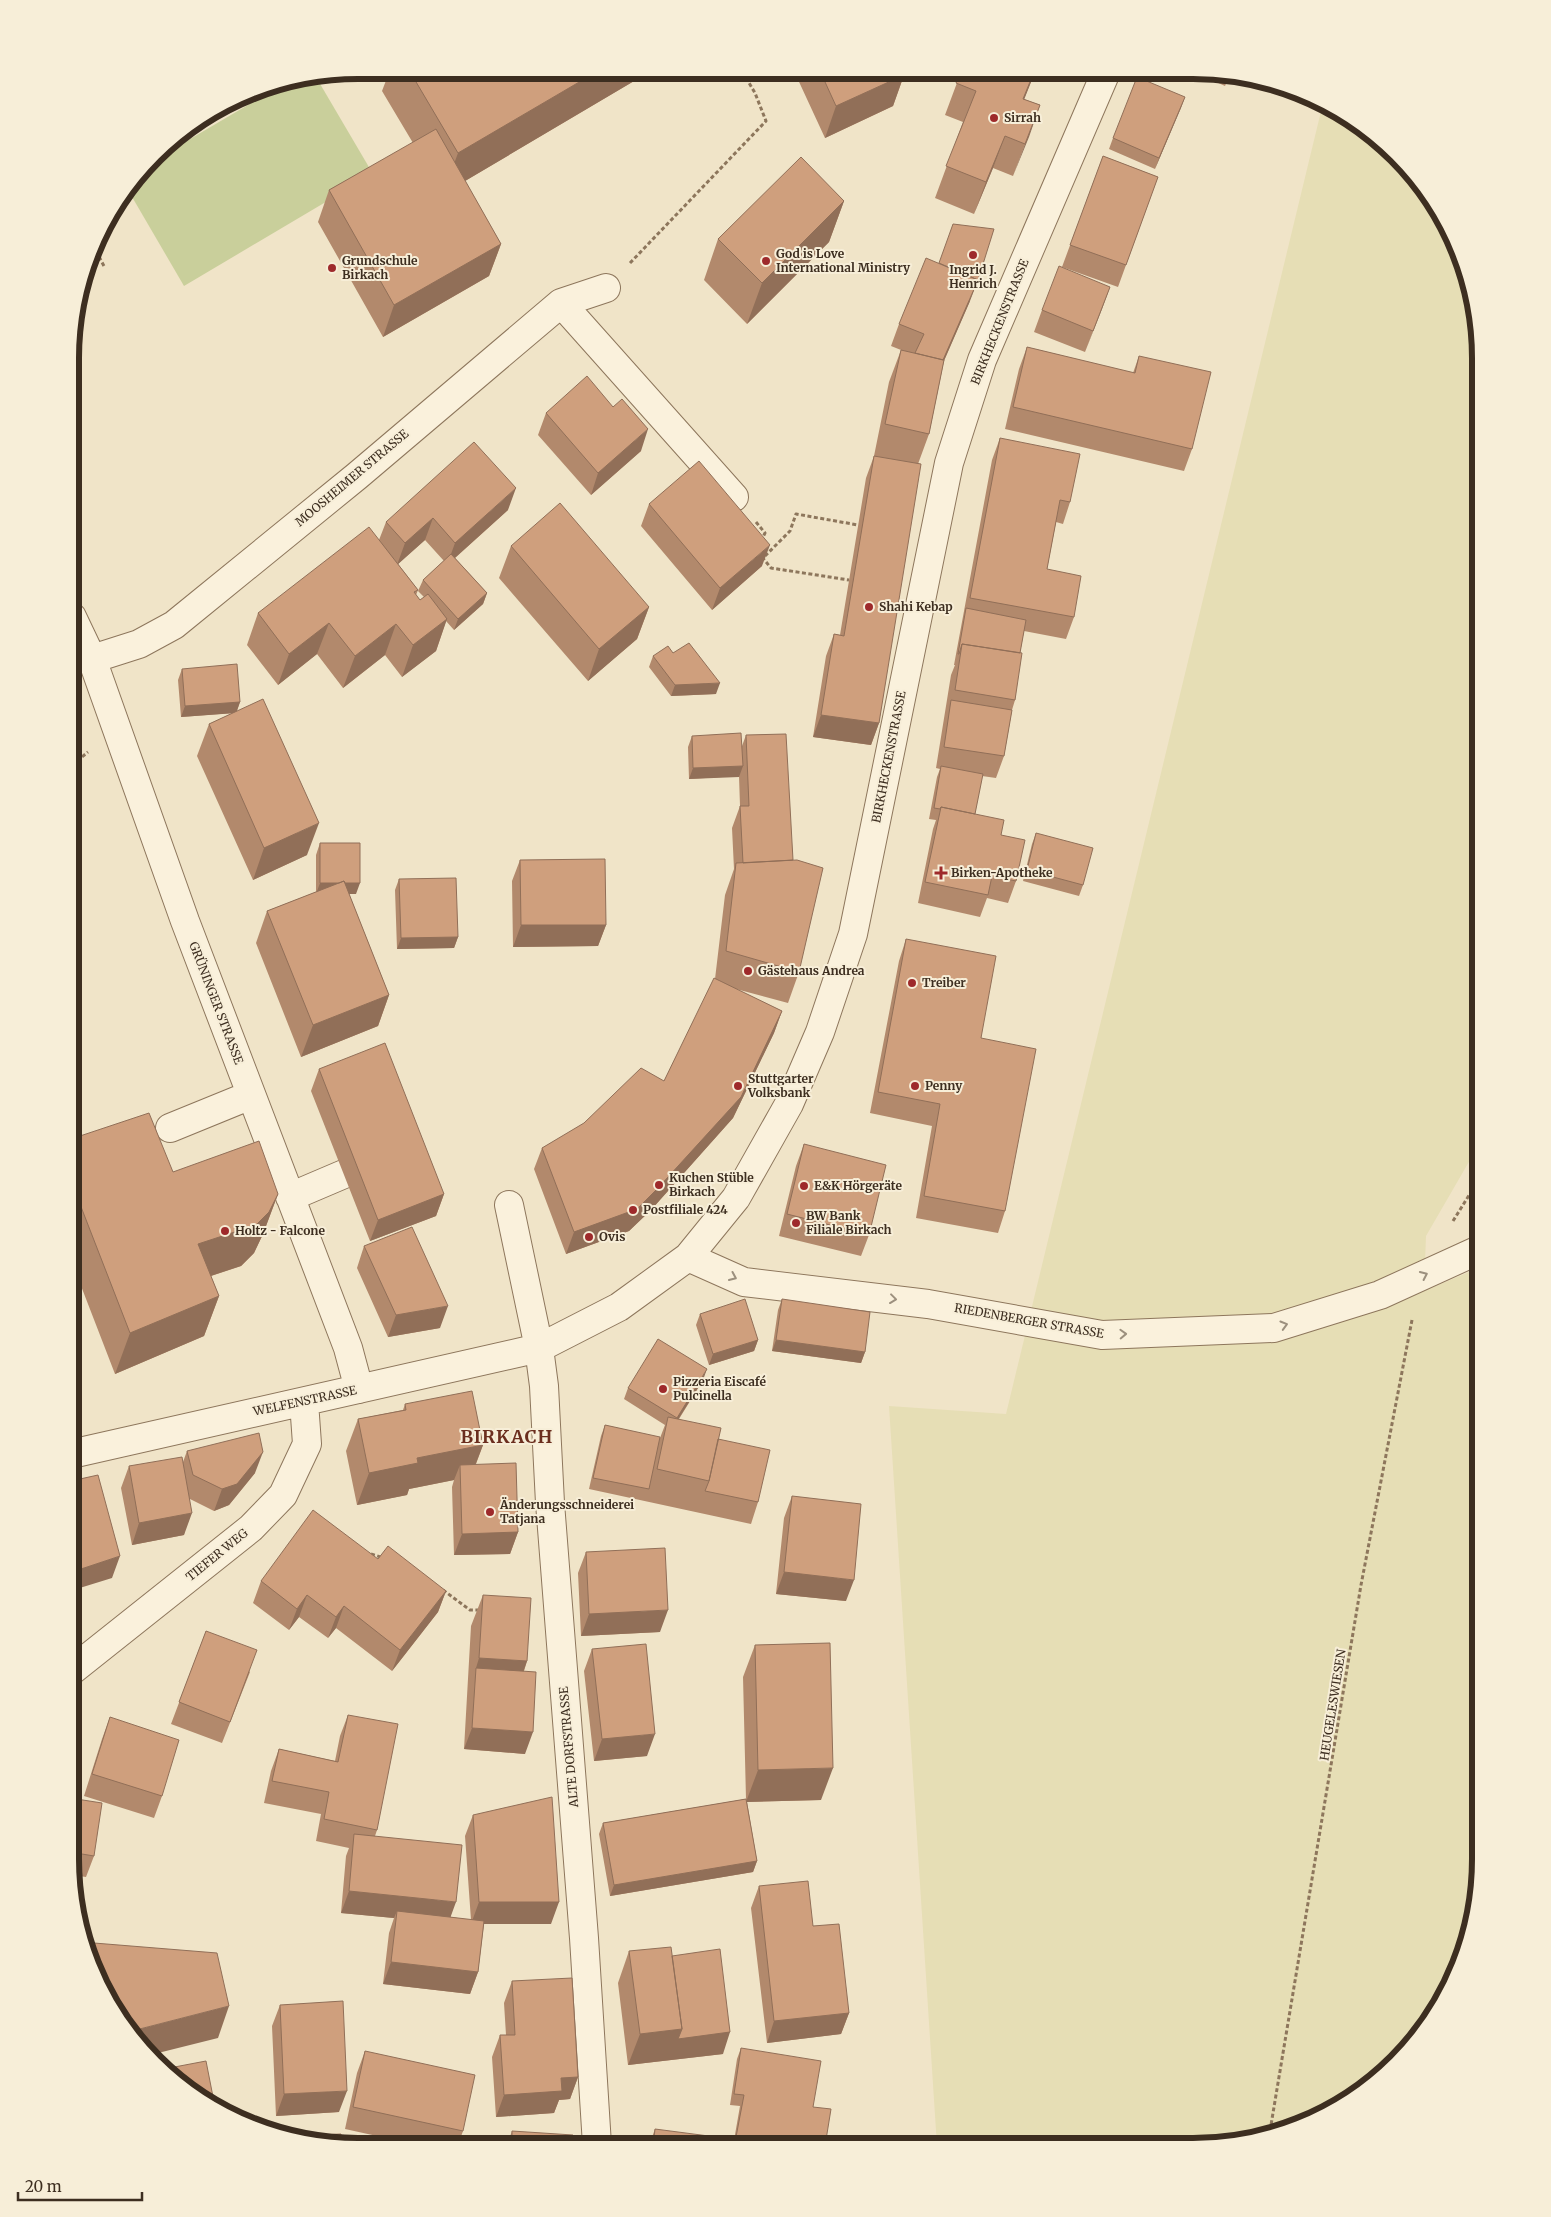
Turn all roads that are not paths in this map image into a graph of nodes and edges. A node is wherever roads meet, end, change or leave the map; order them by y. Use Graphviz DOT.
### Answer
graph roads {
  1 [pos="1103,79"];
  2 [pos="606,288"];
  3 [pos="561,303"];
  4 [pos="734,497"];
  5 [pos="79,632"];
  6 [pos="92,659"];
  7 [pos="252,1095"];
  8 [pos="170,1128"];
  9 [pos="344,1174"];
  10 [pos="290,1197"];
  11 [pos="509,1205"];
  12 [pos="1472,1253"];
  13 [pos="688,1257"];
  14 [pos="539,1348"];
  15 [pos="359,1389"];
  16 [pos="304,1402"];
  17 [pos="79,1445"];
  18 [pos="79,1665"];
  19 [pos="597,2138"];
  1 -- 13 [label="street, BIRKHECKENSTRASSE"];
  2 -- 3 [label="street, MOOSHEIMER STRASSE"];
  3 -- 4 [label="street"];
  3 -- 6 [label="street, MOOSHEIMER STRASSE"];
  5 -- 6 [label="street, GRÜNINGER STRASSE"];
  6 -- 7 [label="street, GRÜNINGER STRASSE"];
  7 -- 8 [label="street"];
  7 -- 10 [label="street, GRÜNINGER STRASSE"];
  9 -- 10 [label="street"];
  10 -- 15 [label="street, GRÜNINGER STRASSE"];
  11 -- 14 [label="street, ALTE DORFSTRASSE"];
  13 -- 12 [label="street, RIEDENBERGER STRASSE, one-way"];
  13 -- 14 [label="street, BIRKHECKENSTRASSE"];
  14 -- 15 [label="street, WELFENSTRASSE"];
  14 -- 19 [label="street, ALTE DORFSTRASSE"];
  15 -- 16 [label="street, WELFENSTRASSE"];
  16 -- 17 [label="street, WELFENSTRASSE"];
  16 -- 18 [label="street, TIEFER WEG"];
}
